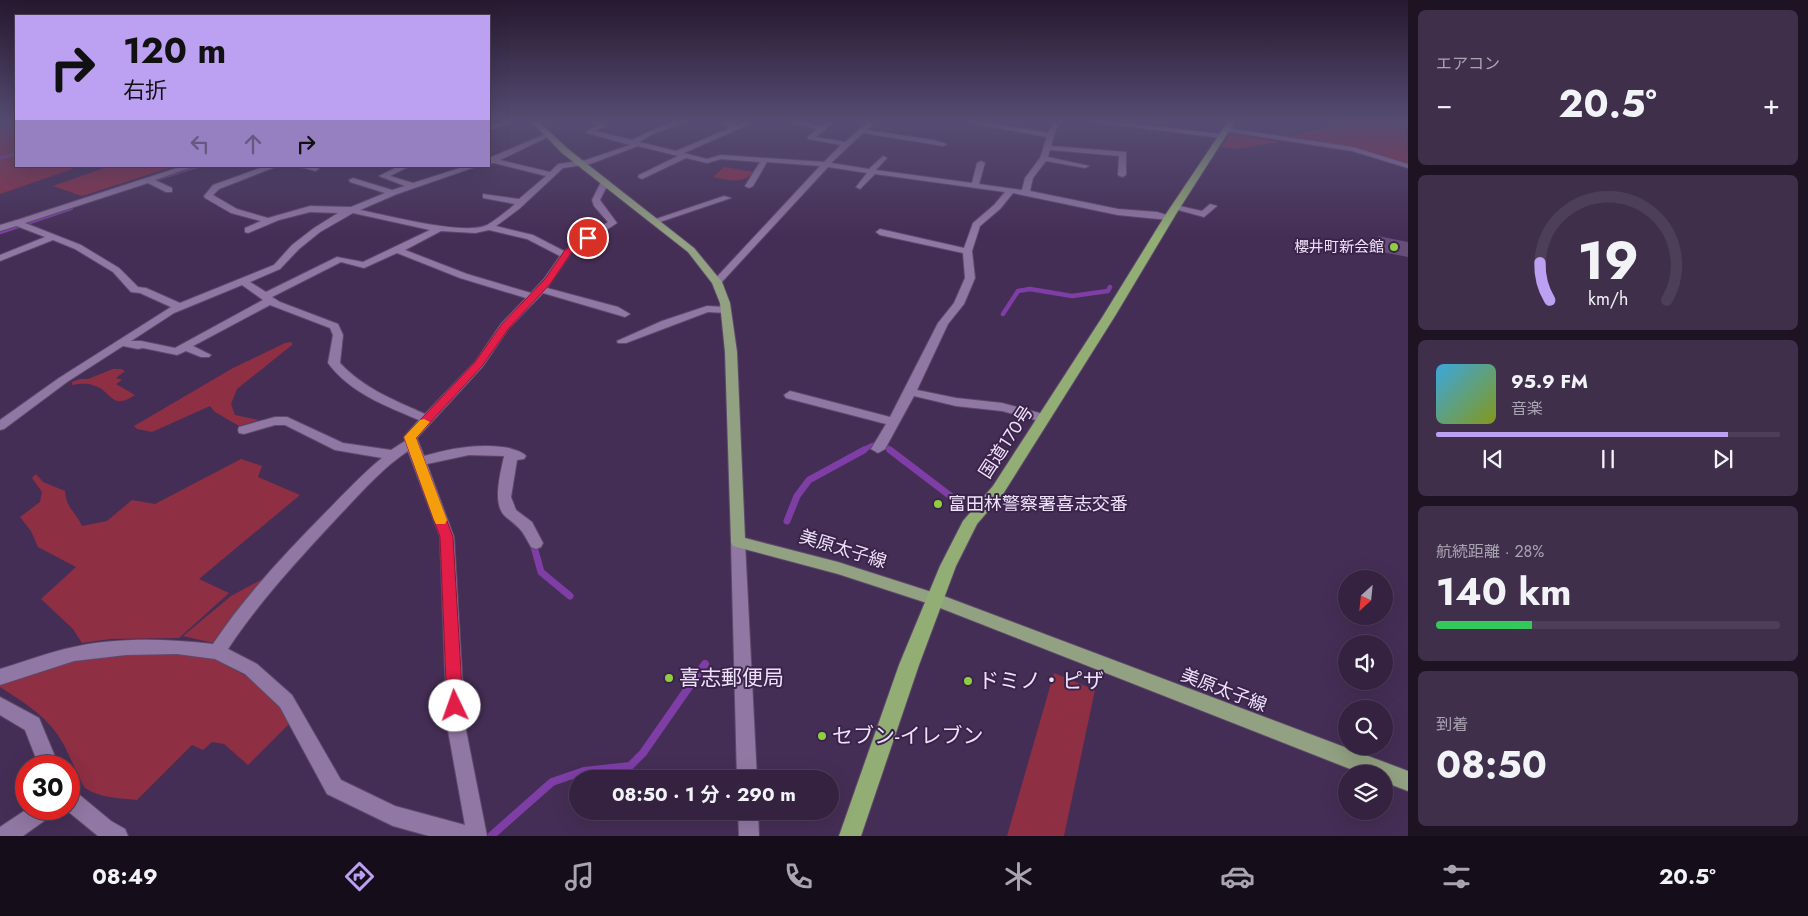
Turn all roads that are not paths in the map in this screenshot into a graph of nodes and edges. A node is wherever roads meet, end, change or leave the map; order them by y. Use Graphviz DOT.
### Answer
graph roads {
  1 [pos="575,159"];
  2 [pos="591,159"];
  3 [pos="673,159"];
  4 [pos="700,159"];
  5 [pos="714,159"];
  6 [pos="765,159"];
  7 [pos="831,159"];
  8 [pos="882,159"];
  9 [pos="1043,159"];
  10 [pos="1049,159"];
  11 [pos="1123,159"];
  12 [pos="1207,159"];
  13 [pos="1385,159"];
  14 [pos="490,161"];
  15 [pos="580,163"];
  16 [pos="981,163"];
  17 [pos="826,164"];
  18 [pos="1085,166"];
  19 [pos="1408,166"];
  20 [pos="188,167"];
  21 [pos="271,167"];
  22 [pos="306,167"];
  23 [pos="379,167"];
  24 [pos="404,167"];
  25 [pos="471,167"];
  26 [pos="315,169"];
  27 [pos="393,172"];
  28 [pos="872,172"];
  29 [pos="552,175"];
  30 [pos="1122,175"];
  31 [pos="642,177"];
  32 [pos="373,179"];
  33 [pos="353,180"];
  34 [pos="150,181"];
  35 [pos="605,182"];
  36 [pos="364,183"];
  37 [pos="976,185"];
  38 [pos="414,186"];
  39 [pos="749,186"];
  40 [pos="860,187"];
  41 [pos="169,190"];
  42 [pos="1011,190"];
  43 [pos="1026,192"];
  44 [pos="392,193"];
  45 [pos="486,196"];
  46 [pos="727,198"];
  47 [pos="520,202"];
  48 [pos="1213,206"];
  49 [pos="351,210"];
  50 [pos="1172,212"];
  51 [pos="1204,214"];
  52 [pos="1219,217"];
  53 [pos="269,221"];
  54 [pos="654,221"];
  55 [pos="17,223"];
  56 [pos="488,227"];
  57 [pos="0,228"];
  58 [pos="441,228"];
  59 [pos="248,230"];
  60 [pos="880,232"];
  61 [pos="53,237"];
  62 [pos="396,250"];
  63 [pos="967,251"];
  64 [pos="566,255"];
  65 [pos="0,258"];
  66 [pos="244,282"];
  67 [pos="716,282"];
  68 [pos="536,293"];
  69 [pos="269,298"];
  70 [pos="179,307"];
  71 [pos="726,310"];
  72 [pos="625,314"];
  73 [pos="622,341"];
  74 [pos="122,343"];
  75 [pos="185,347"];
  76 [pos="205,354"];
  77 [pos="910,392"];
  78 [pos="790,395"];
  79 [pos="1043,418"];
  80 [pos="427,419"];
  81 [pos="892,422"];
  82 [pos="0,426"];
  83 [pos="244,430"];
  84 [pos="412,442"];
  85 [pos="878,449"];
  86 [pos="392,454"];
  87 [pos="419,462"];
  88 [pos="738,542"];
  89 [pos="536,543"];
  90 [pos="934,601"];
  91 [pos="217,652"];
  92 [pos="0,677"];
  93 [pos="0,705"];
  94 [pos="45,755"];
  95 [pos="747,770"];
  96 [pos="1408,782"];
  97 [pos="80,808"];
  98 [pos="29,820"];
  99 [pos="748,820"];
  100 [pos="6,836"];
  101 [pos="118,836"];
  102 [pos="468,836"];
  103 [pos="478,836"];
  104 [pos="749,836"];
  105 [pos="850,836"];
  1 -- 15 [label="main road"];
  2 -- 15 [label="street"];
  3 -- 31 [label="street"];
  4 -- 5 [label="street"];
  6 -- 17 [label="street"];
  6 -- 39 [label="street"];
  7 -- 17 [label="street"];
  8 -- 28 [label="street"];
  9 -- 43 [label="street"];
  10 -- 18 [label="street"];
  11 -- 30 [label="street"];
  12 -- 50 [label="highway, 国道170号"];
  13 -- 19 [label="street"];
  14 -- 29 [label="street"];
  15 -- 29 [label="street"];
  15 -- 35 [label="main road"];
  16 -- 37 [label="street"];
  17 -- 28 [label="street"];
  17 -- 67 [label="street"];
  20 -- 34 [label="street"];
  21 -- 53 [label="street"];
  22 -- 26 [label="street"];
  23 -- 27 [label="street"];
  24 -- 27 [label="street"];
  25 -- 38 [label="street"];
  27 -- 38 [label="street"];
  28 -- 37 [label="street"];
  28 -- 40 [label="street"];
  29 -- 47 [label="street"];
  32 -- 36 [label="street"];
  33 -- 36 [label="street"];
  34 -- 41 [label="street"];
  34 -- 55 [label="street"];
  35 -- 54 [label="main road"];
  35 -- 64 [label="street"];
  36 -- 44 [label="street"];
  37 -- 42 [label="street"];
  38 -- 44 [label="street"];
  42 -- 43 [label="street"];
  42 -- 63 [label="street"];
  43 -- 50 [label="street"];
  44 -- 49 [label="street"];
  45 -- 47 [label="street"];
  46 -- 54 [label="street"];
  47 -- 56 [label="street"];
  48 -- 51 [label="street"];
  49 -- 53 [label="street"];
  49 -- 58 [label="street"];
  49 -- 66 [label="street"];
  50 -- 51 [label="street"];
  50 -- 79 [label="highway, 国道170号"];
  51 -- 52 [label="street"];
  53 -- 59 [label="street"];
  54 -- 67 [label="main road"];
  55 -- 57 [label="street"];
  55 -- 61 [label="street"];
  56 -- 58 [label="street"];
  56 -- 64 [label="street"];
  58 -- 62 [label="street"];
  60 -- 63 [label="street"];
  61 -- 65 [label="street"];
  61 -- 70 [label="street"];
  62 -- 68 [label="street"];
  62 -- 69 [label="street"];
  63 -- 77 [label="street"];
  64 -- 68 [label="street"];
  66 -- 69 [label="street"];
  66 -- 70 [label="street"];
  67 -- 88 [label="main road"];
  68 -- 72 [label="street"];
  68 -- 80 [label="street"];
  69 -- 75 [label="street"];
  69 -- 80 [label="street"];
  70 -- 74 [label="street"];
  71 -- 73 [label="street"];
  74 -- 75 [label="street"];
  74 -- 82 [label="street"];
  75 -- 76 [label="street"];
  77 -- 79 [label="street"];
  77 -- 81 [label="street"];
  78 -- 81 [label="street"];
  79 -- 90 [label="highway, 国道170号"];
  80 -- 84 [label="street"];
  81 -- 85 [label="street"];
  83 -- 86 [label="street"];
  84 -- 86 [label="street"];
  84 -- 87 [label="street"];
  86 -- 91 [label="street"];
  87 -- 89 [label="street"];
  87 -- 103 [label="street"];
  88 -- 90 [label="main road, 美原太子線"];
  88 -- 95 [label="street"];
  90 -- 96 [label="main road, 美原太子線"];
  90 -- 105 [label="highway, 国道170号"];
  91 -- 92 [label="street"];
  91 -- 102 [label="street"];
  93 -- 94 [label="street"];
  97 -- 101 [label="street"];
  98 -- 100 [label="street"];
  99 -- 104 [label="street"];
}
